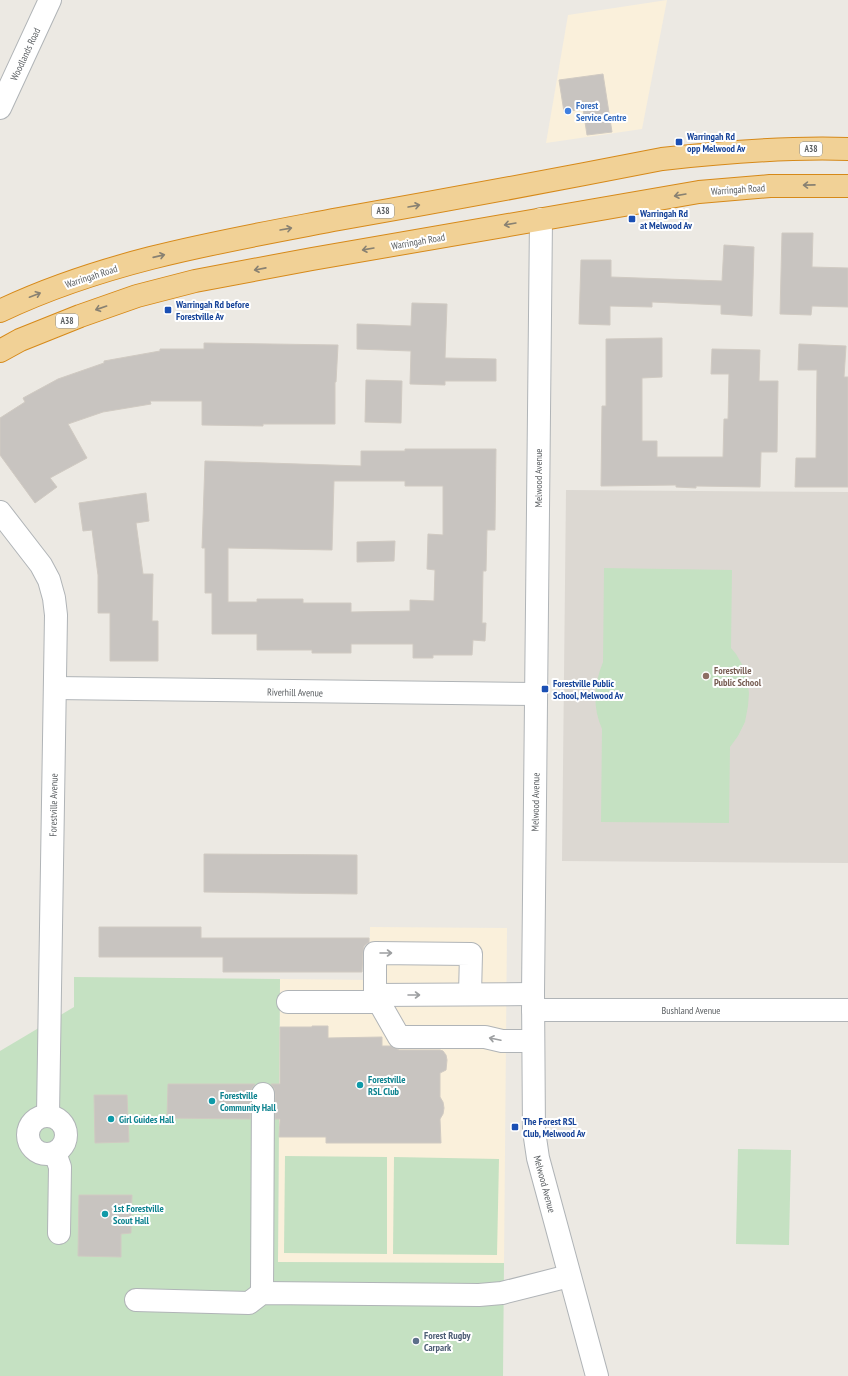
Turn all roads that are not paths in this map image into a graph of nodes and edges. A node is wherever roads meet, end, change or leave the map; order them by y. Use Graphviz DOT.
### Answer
graph roads {
  1 [pos="50,0"];
  2 [pos="0,108"];
  3 [pos="848,149"];
  4 [pos="848,186"];
  5 [pos="540,219"];
  6 [pos="0,311"];
  7 [pos="0,351"];
  8 [pos="0,512"];
  9 [pos="55,688"];
  10 [pos="536,694"];
  11 [pos="470,994"];
  12 [pos="376,998"];
  13 [pos="288,1002"];
  14 [pos="533,1002"];
  15 [pos="848,1010"];
  16 [pos="533,1040"];
  17 [pos="263,1094"];
  18 [pos="48,1115"];
  19 [pos="55,1153"];
  20 [pos="59,1233"];
  21 [pos="570,1276"];
  22 [pos="262,1293"];
  23 [pos="136,1300"];
  24 [pos="597,1376"];
  1 -- 2 [label="street, Woodlands Road"];
  6 -- 3 [label="highway, Warringah Road / A38, one-way"];
  4 -- 5 [label="highway, Warringah Road / A38, one-way"];
  5 -- 7 [label="highway, Warringah Road / A38, one-way"];
  5 -- 10 [label="street, Melwood Avenue"];
  8 -- 9 [label="street, Forestville Avenue"];
  9 -- 10 [label="street, Riverhill Avenue"];
  9 -- 18 [label="street, Forestville Avenue"];
  10 -- 14 [label="street, Melwood Avenue"];
  12 -- 11 [label="street, Bushland Avenue, one-way"];
  12 -- 11 [label="street, one-way"];
  11 -- 14 [label="street, Bushland Avenue"];
  12 -- 13 [label="street, Bushland Avenue"];
  16 -- 12 [label="street, one-way"];
  14 -- 15 [label="street, Bushland Avenue"];
  14 -- 16 [label="street, Melwood Avenue"];
  16 -- 21 [label="street, Melwood Avenue"];
  17 -- 22 [label="street"];
  18 -- 19 [label="street"];
  18 -- 19 [label="street"];
  19 -- 20 [label="street"];
  21 -- 22 [label="street"];
  21 -- 24 [label="street, Melwood Avenue"];
  22 -- 23 [label="street"];
}
